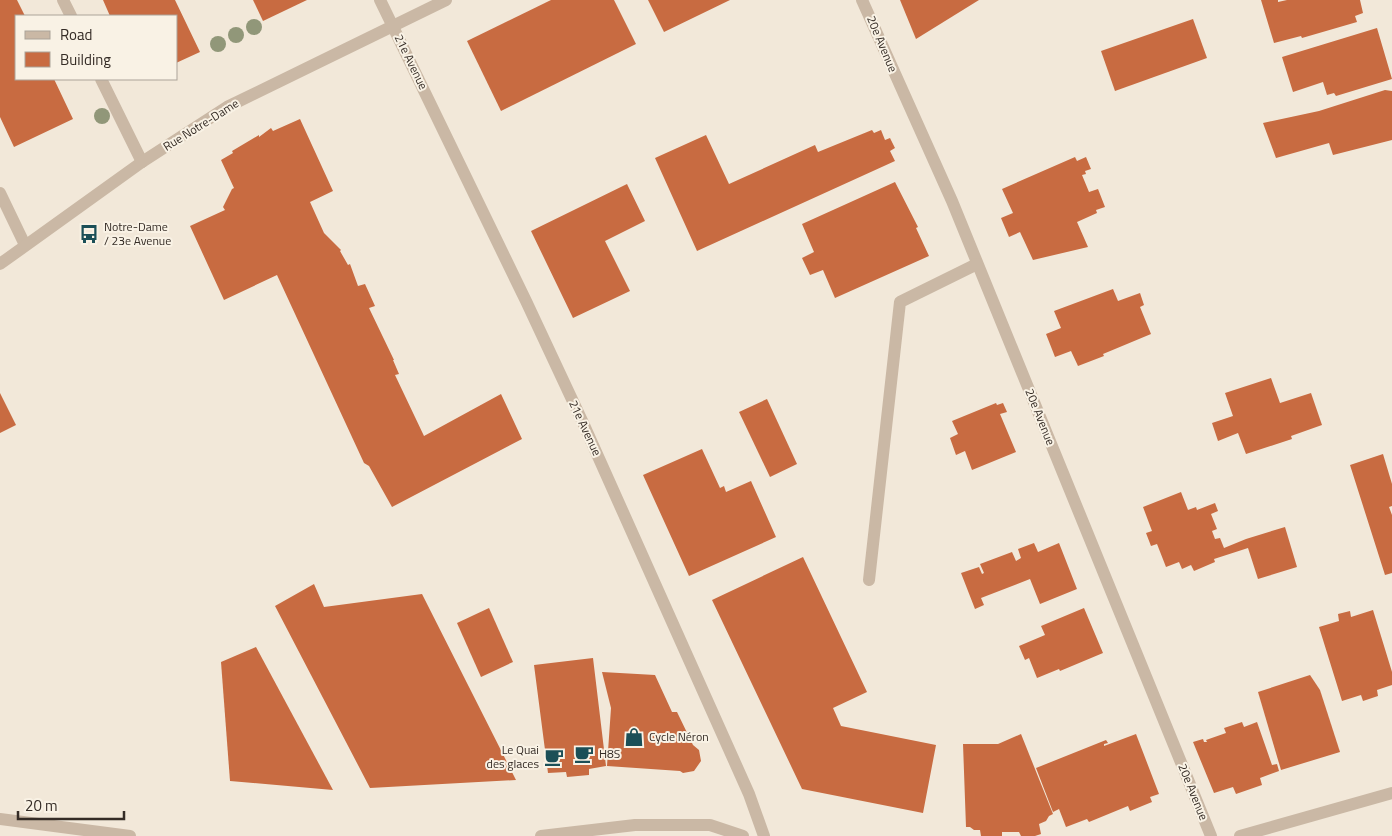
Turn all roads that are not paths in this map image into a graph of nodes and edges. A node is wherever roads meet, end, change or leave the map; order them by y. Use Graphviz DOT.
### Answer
graph roads {
  1 [pos="63,0"];
  2 [pos="380,0"];
  3 [pos="446,0"];
  4 [pos="862,0"];
  5 [pos="70,15"];
  6 [pos="393,26"];
  7 [pos="101,80"];
  8 [pos="142,162"];
  9 [pos="0,193"];
  10 [pos="25,245"];
  11 [pos="0,264"];
  12 [pos="977,264"];
  13 [pos="869,580"];
  14 [pos="1392,793"];
  15 [pos="0,819"];
  16 [pos="130,836"];
  17 [pos="541,836"];
  18 [pos="743,836"];
  19 [pos="764,836"];
  20 [pos="1211,836"];
  21 [pos="1240,836"];
  1 -- 5 [label="street"];
  2 -- 6 [label="street, 21e Avenue"];
  3 -- 6 [label="street, Rue Notre-Dame"];
  4 -- 12 [label="street, 20e Avenue"];
  6 -- 8 [label="street, Rue Notre-Dame"];
  6 -- 19 [label="street, 21e Avenue"];
  7 -- 8 [label="street"];
  8 -- 10 [label="street, Rue Notre-Dame"];
  9 -- 10 [label="street"];
  10 -- 11 [label="street, Rue Notre-Dame"];
  12 -- 13 [label="street"];
  12 -- 20 [label="street, 20e Avenue"];
  14 -- 21 [label="street"];
  15 -- 16 [label="street"];
  17 -- 18 [label="street"];
}
